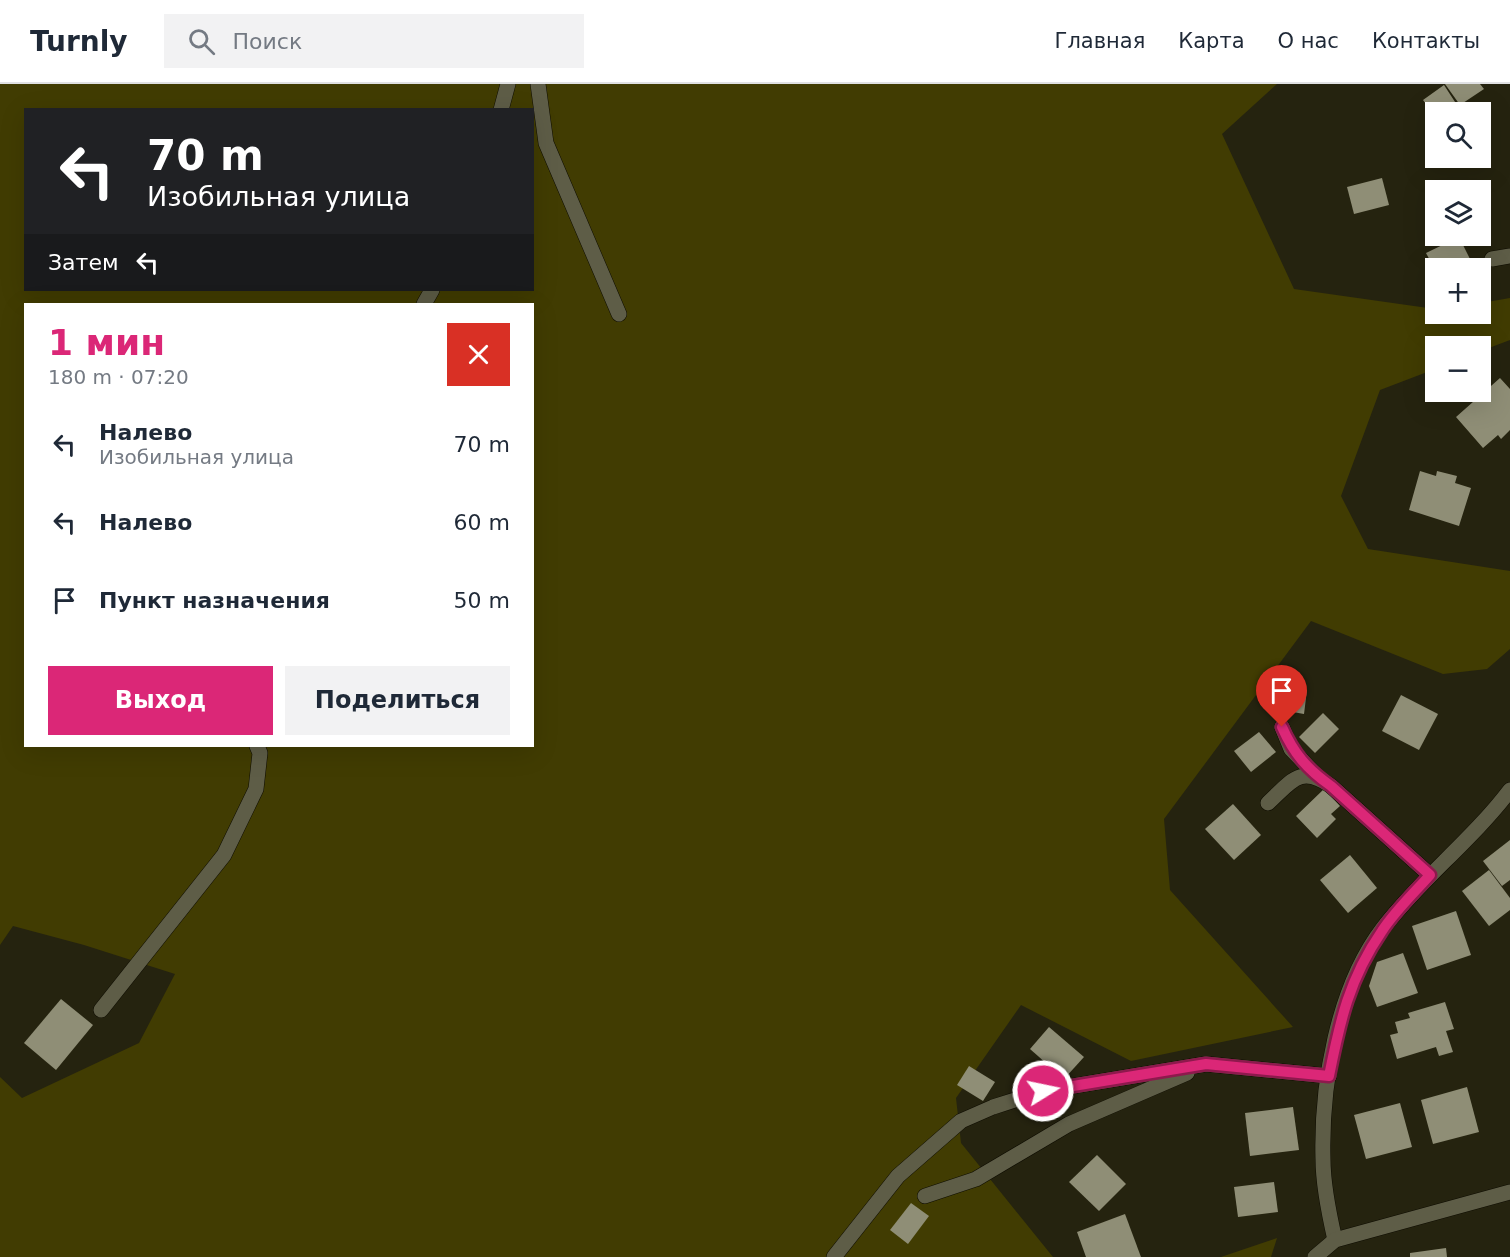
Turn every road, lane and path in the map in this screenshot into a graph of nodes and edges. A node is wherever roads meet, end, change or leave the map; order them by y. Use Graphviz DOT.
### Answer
graph roads {
  1 [pos="508,84"];
  2 [pos="538,84"];
  3 [pos="502,108"];
  4 [pos="1510,256"];
  5 [pos="1492,260"];
  6 [pos="619,314"];
  7 [pos="1282,727"];
  8 [pos="257,747"];
  9 [pos="1318,777"];
  10 [pos="1510,790"];
  11 [pos="1268,804"];
  12 [pos="1430,875"];
  13 [pos="101,1010"];
  14 [pos="1206,1064"];
  15 [pos="1329,1076"];
  16 [pos="1510,1192"];
  17 [pos="925,1196"];
  18 [pos="1335,1240"];
  19 [pos="834,1257"];
  20 [pos="1315,1257"];
  1 -- 3 [label="street"];
  2 -- 6 [label="street"];
  4 -- 5 [label="street"];
  7 -- 9 [label="street"];
  8 -- 13 [label="street"];
  9 -- 11 [label="street"];
  9 -- 12 [label="street"];
  10 -- 12 [label="street"];
  12 -- 15 [label="street"];
  14 -- 15 [label="street"];
  14 -- 17 [label="street"];
  14 -- 19 [label="street"];
  15 -- 18 [label="street"];
  16 -- 18 [label="street"];
  18 -- 20 [label="street"];
}
